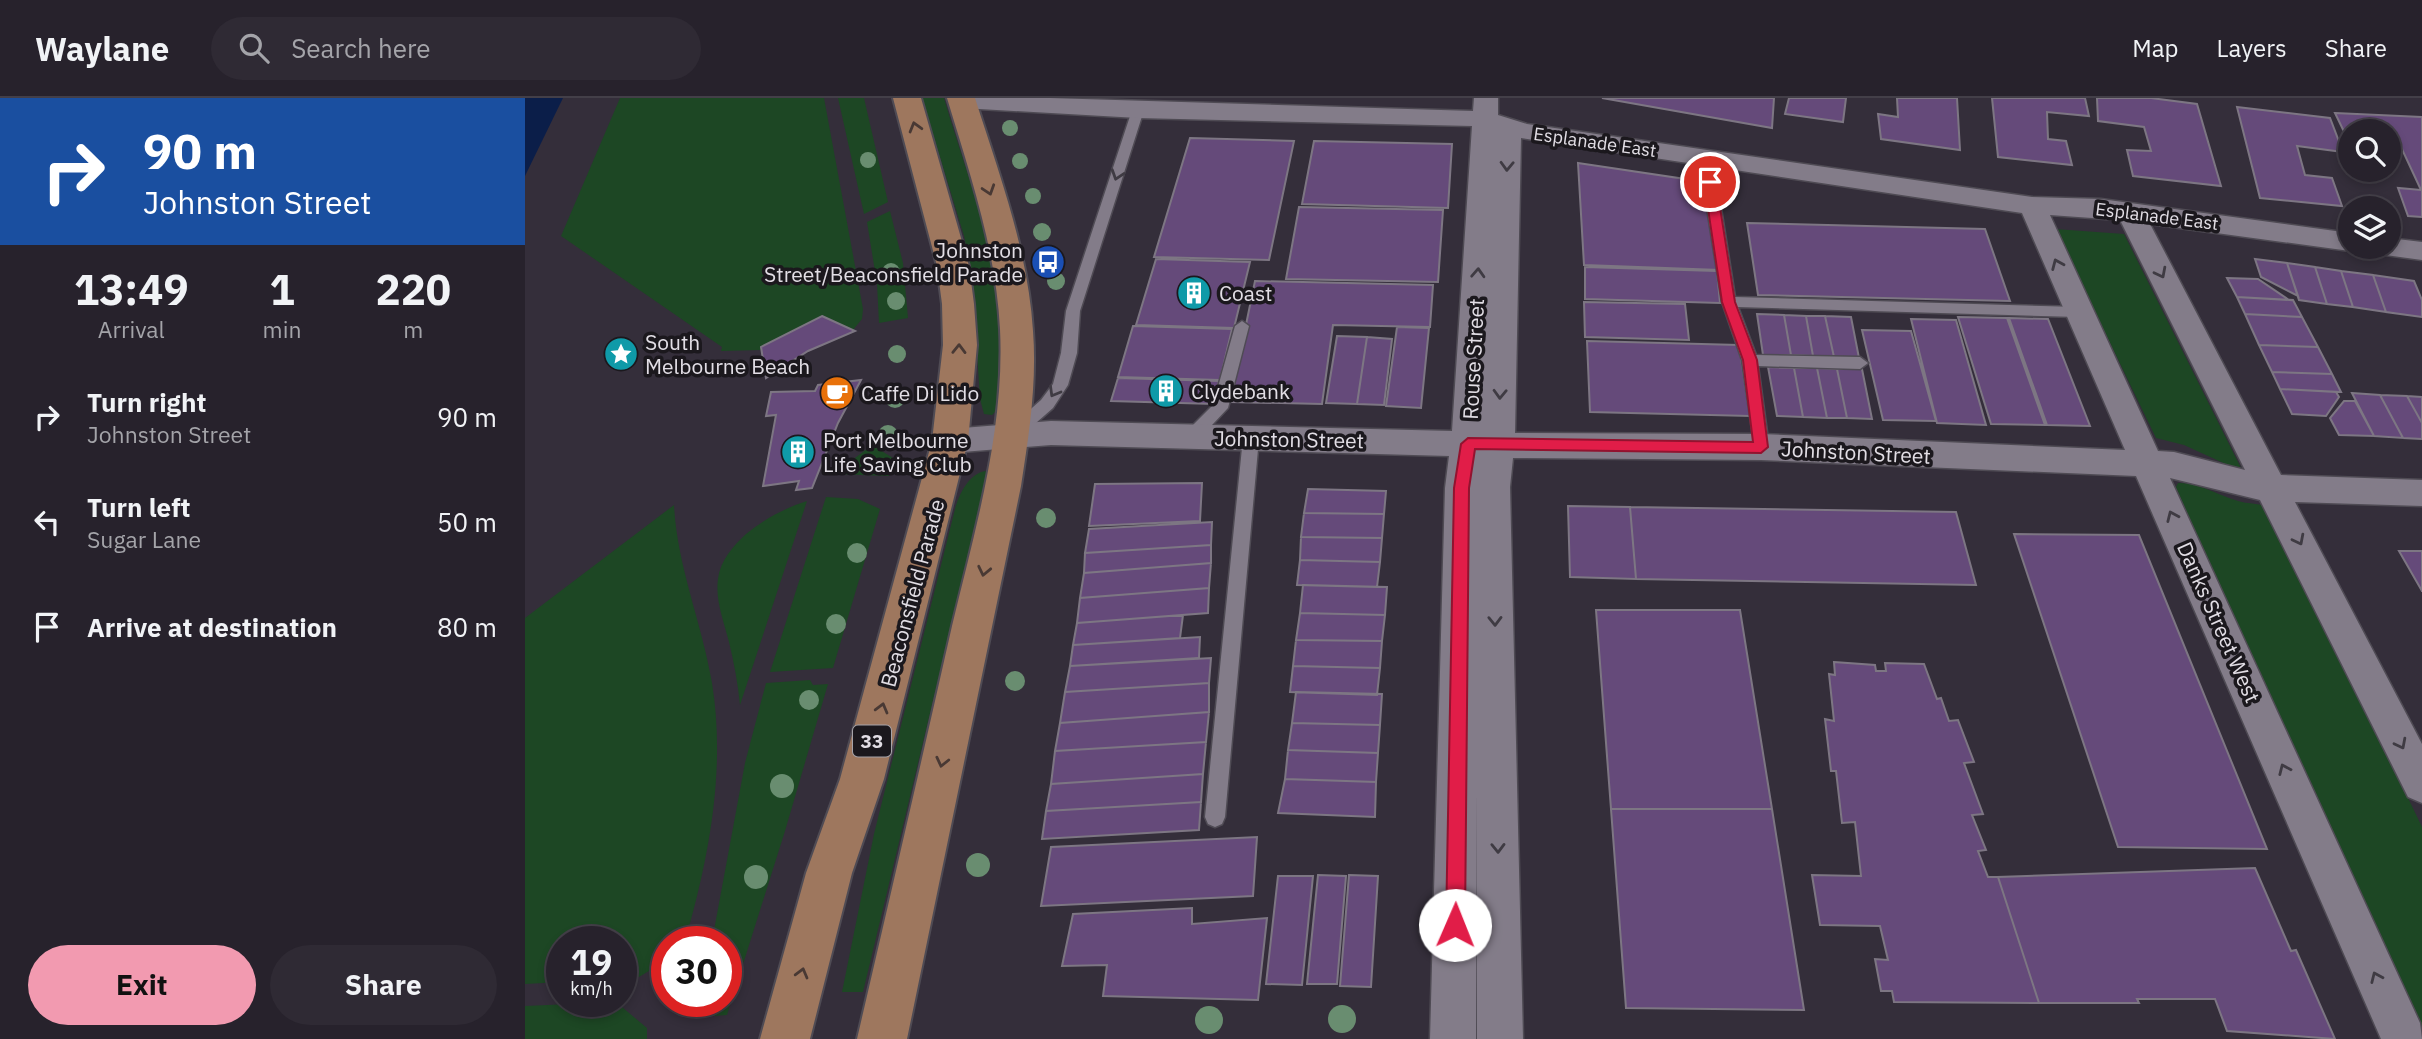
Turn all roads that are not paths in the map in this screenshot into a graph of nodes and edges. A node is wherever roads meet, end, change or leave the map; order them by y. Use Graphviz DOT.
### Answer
graph roads {
  1 [pos="907,98"];
  2 [pos="962,100"];
  3 [pos="1138,110"];
  4 [pos="1497,110"];
  5 [pos="1706,158"];
  6 [pos="2032,206"];
  7 [pos="2130,212"];
  8 [pos="2338,240"];
  9 [pos="2401,249"];
  10 [pos="2422,251"];
  11 [pos="1729,302"];
  12 [pos="2078,312"];
  13 [pos="1242,326"];
  14 [pos="1750,360"];
  15 [pos="1860,363"];
  16 [pos="1011,436"];
  17 [pos="1191,437"];
  18 [pos="1251,438"];
  19 [pos="950,441"];
  20 [pos="1484,444"];
  21 [pos="1761,447"];
  22 [pos="2148,464"];
  23 [pos="2273,488"];
  24 [pos="2422,493"];
  25 [pos="2422,785"];
  26 [pos="1215,817"];
  27 [pos="785,1039"];
  28 [pos="882,1039"];
  29 [pos="1453,1039"];
  30 [pos="1500,1039"];
  31 [pos="2404,1039"];
  19 -- 1 [label="main road, Beaconsfield Parade / 33, one-way"];
  2 -- 3 [label="street, Esplanade East"];
  2 -- 16 [label="main road, one-way"];
  3 -- 4 [label="street, Esplanade East"];
  3 -- 16 [label="lane, one-way"];
  4 -- 5 [label="street, Esplanade East"];
  4 -- 20 [label="street, Rouse Street"];
  5 -- 6 [label="street, Esplanade East"];
  5 -- 11 [label="lane"];
  6 -- 7 [label="street, Esplanade East"];
  12 -- 6 [label="street, Danks Street West, one-way"];
  7 -- 8 [label="street, Esplanade East"];
  7 -- 23 [label="street, one-way"];
  9 -- 10 [label="street"];
  11 -- 12 [label="lane"];
  11 -- 14 [label="lane"];
  12 -- 22 [label="street, Danks Street West"];
  13 -- 17 [label="lane"];
  14 -- 15 [label="lane"];
  14 -- 21 [label="lane"];
  16 -- 17 [label="street, Johnston Street"];
  16 -- 19 [label="street, Johnston Street"];
  16 -- 28 [label="main road, one-way"];
  17 -- 18 [label="street, Johnston Street"];
  18 -- 20 [label="street, Johnston Street"];
  18 -- 26 [label="lane"];
  27 -- 19 [label="main road, Beaconsfield Parade / 33, one-way"];
  20 -- 21 [label="street, Johnston Street"];
  20 -- 29 [label="street, Rouse Street"];
  20 -- 30 [label="street, Rouse Street, one-way"];
  21 -- 22 [label="street, Johnston Street"];
  22 -- 23 [label="street, Johnston Street"];
  31 -- 22 [label="street, Danks Street West, one-way"];
  23 -- 24 [label="street, Johnston Street"];
  23 -- 25 [label="street, one-way"];
}
